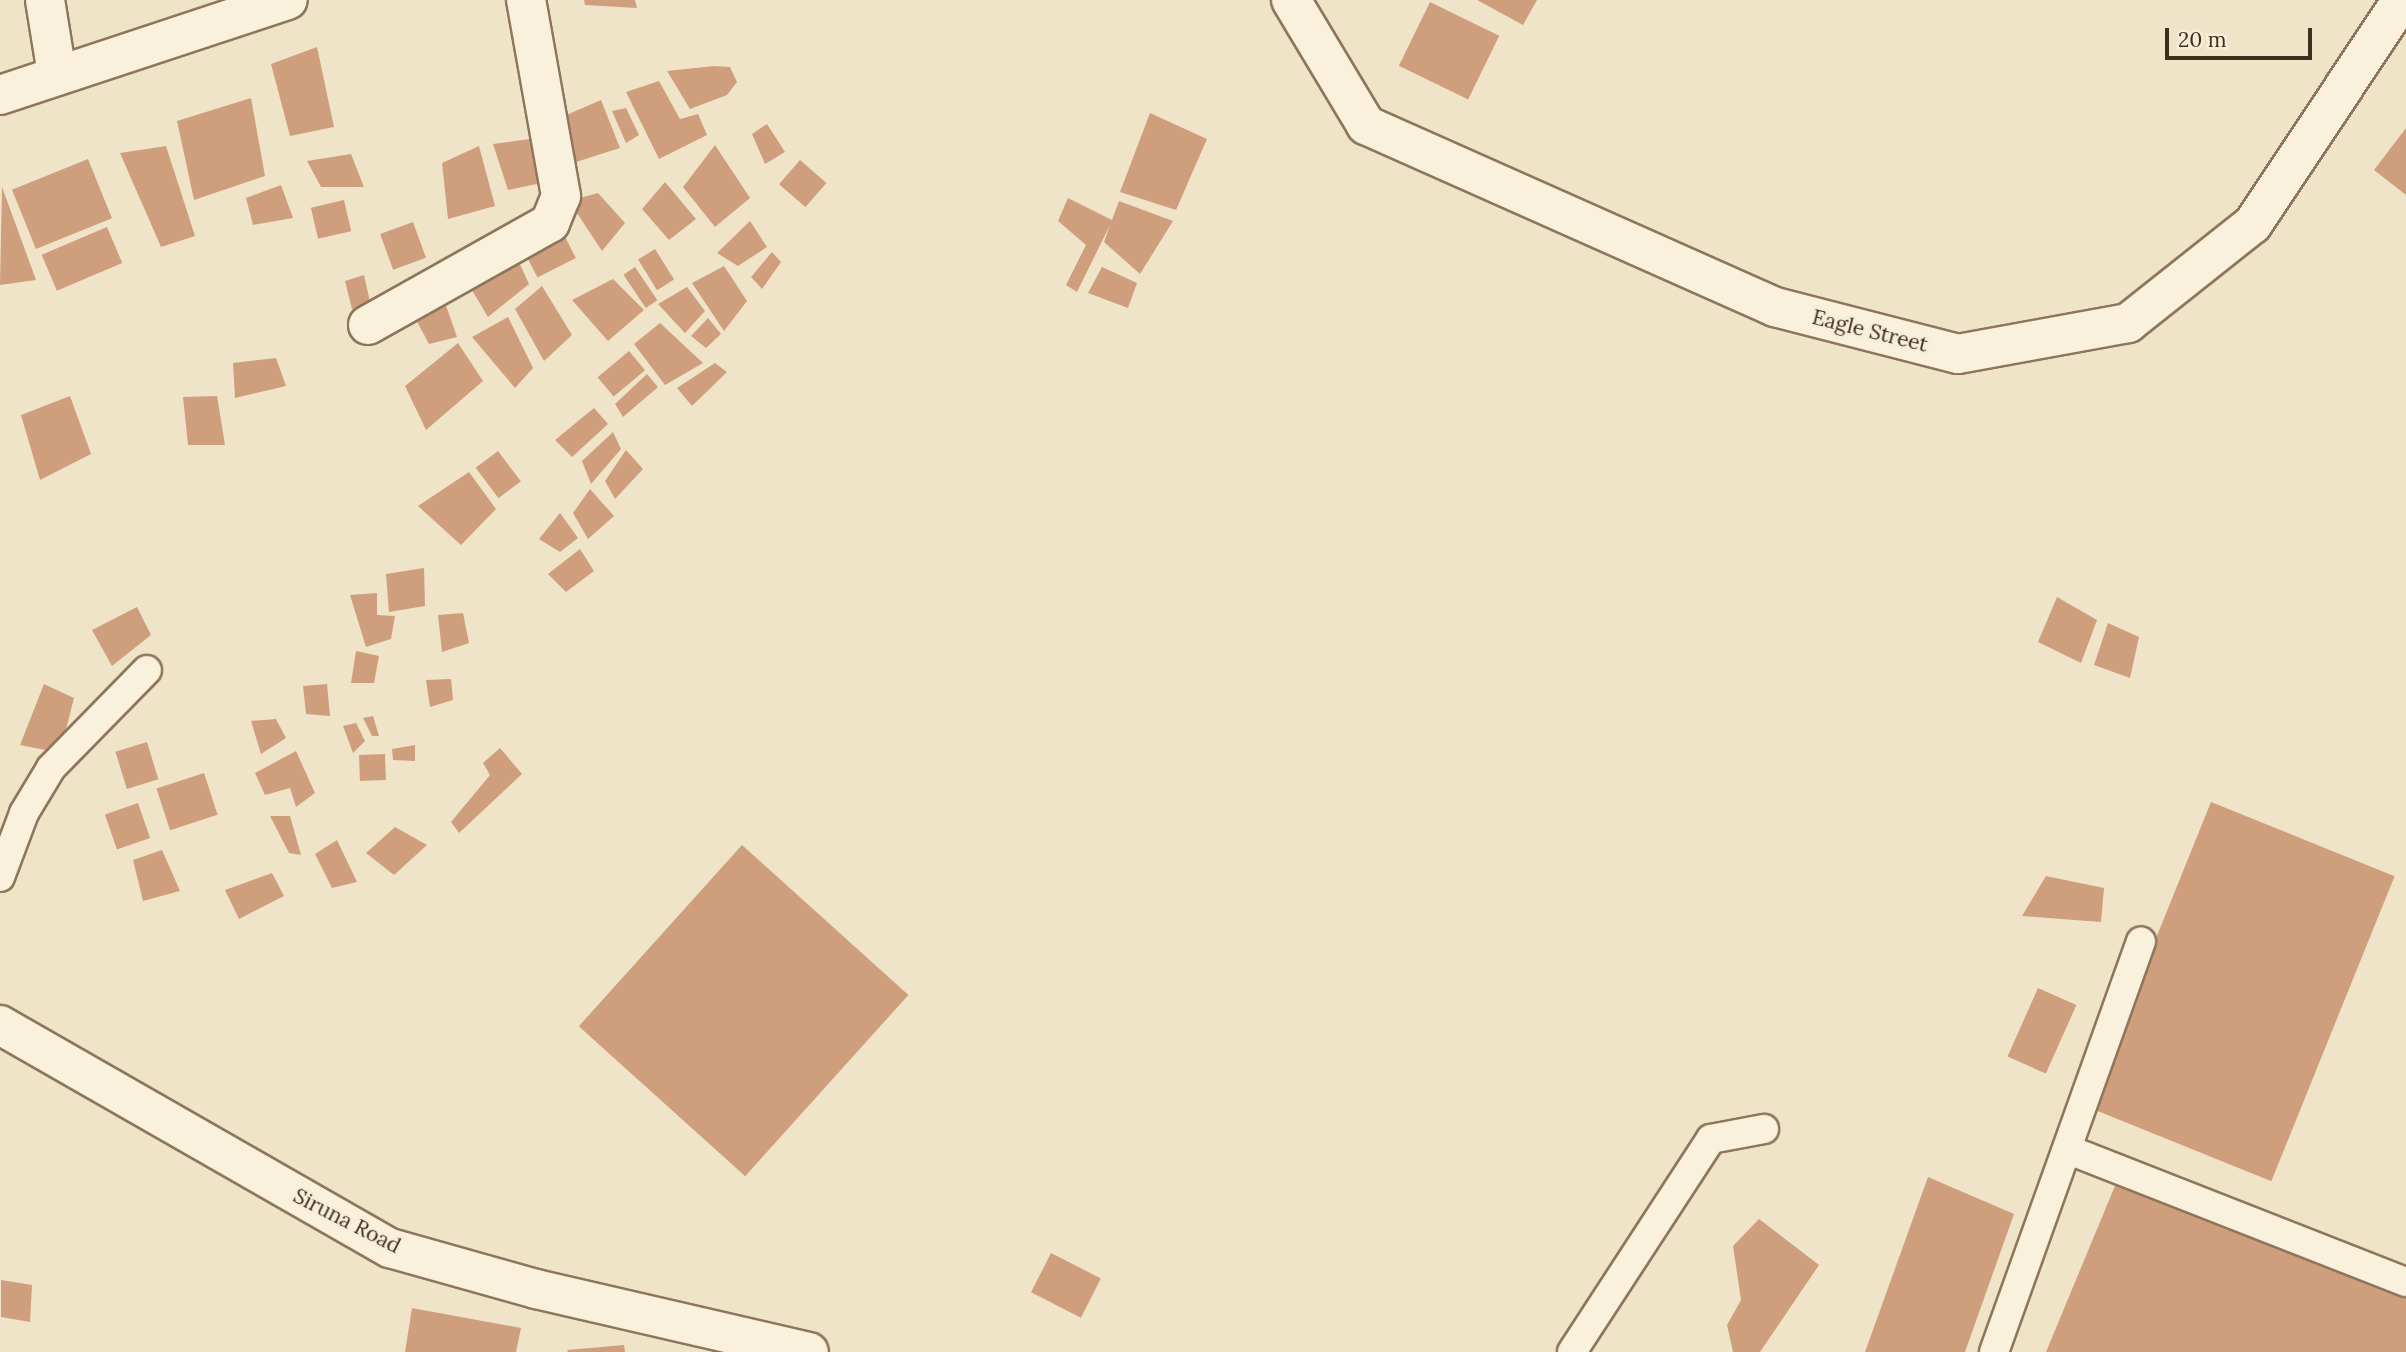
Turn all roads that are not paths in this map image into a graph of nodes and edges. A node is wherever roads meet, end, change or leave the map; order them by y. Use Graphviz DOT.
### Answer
graph roads {
  1 [pos="45,0"];
  2 [pos="288,0"];
  3 [pos="526,0"];
  4 [pos="1291,0"];
  5 [pos="2402,0"];
  6 [pos="57,74"];
  7 [pos="0,95"];
  8 [pos="368,324"];
  9 [pos="147,670"];
  10 [pos="0,877"];
  11 [pos="2141,941"];
  12 [pos="0,1024"];
  13 [pos="1764,1129"];
  14 [pos="2069,1150"];
  15 [pos="2406,1282"];
  16 [pos="809,1352"];
  17 [pos="1572,1352"];
  18 [pos="1994,1352"];
  1 -- 6 [label="street"];
  2 -- 6 [label="street"];
  3 -- 8 [label="street"];
  4 -- 5 [label="street, Eagle Street"];
  6 -- 7 [label="street"];
  9 -- 10 [label="lane"];
  11 -- 14 [label="lane"];
  12 -- 16 [label="street, Siruna Road"];
  13 -- 17 [label="lane"];
  14 -- 15 [label="lane"];
  14 -- 18 [label="lane"];
}
